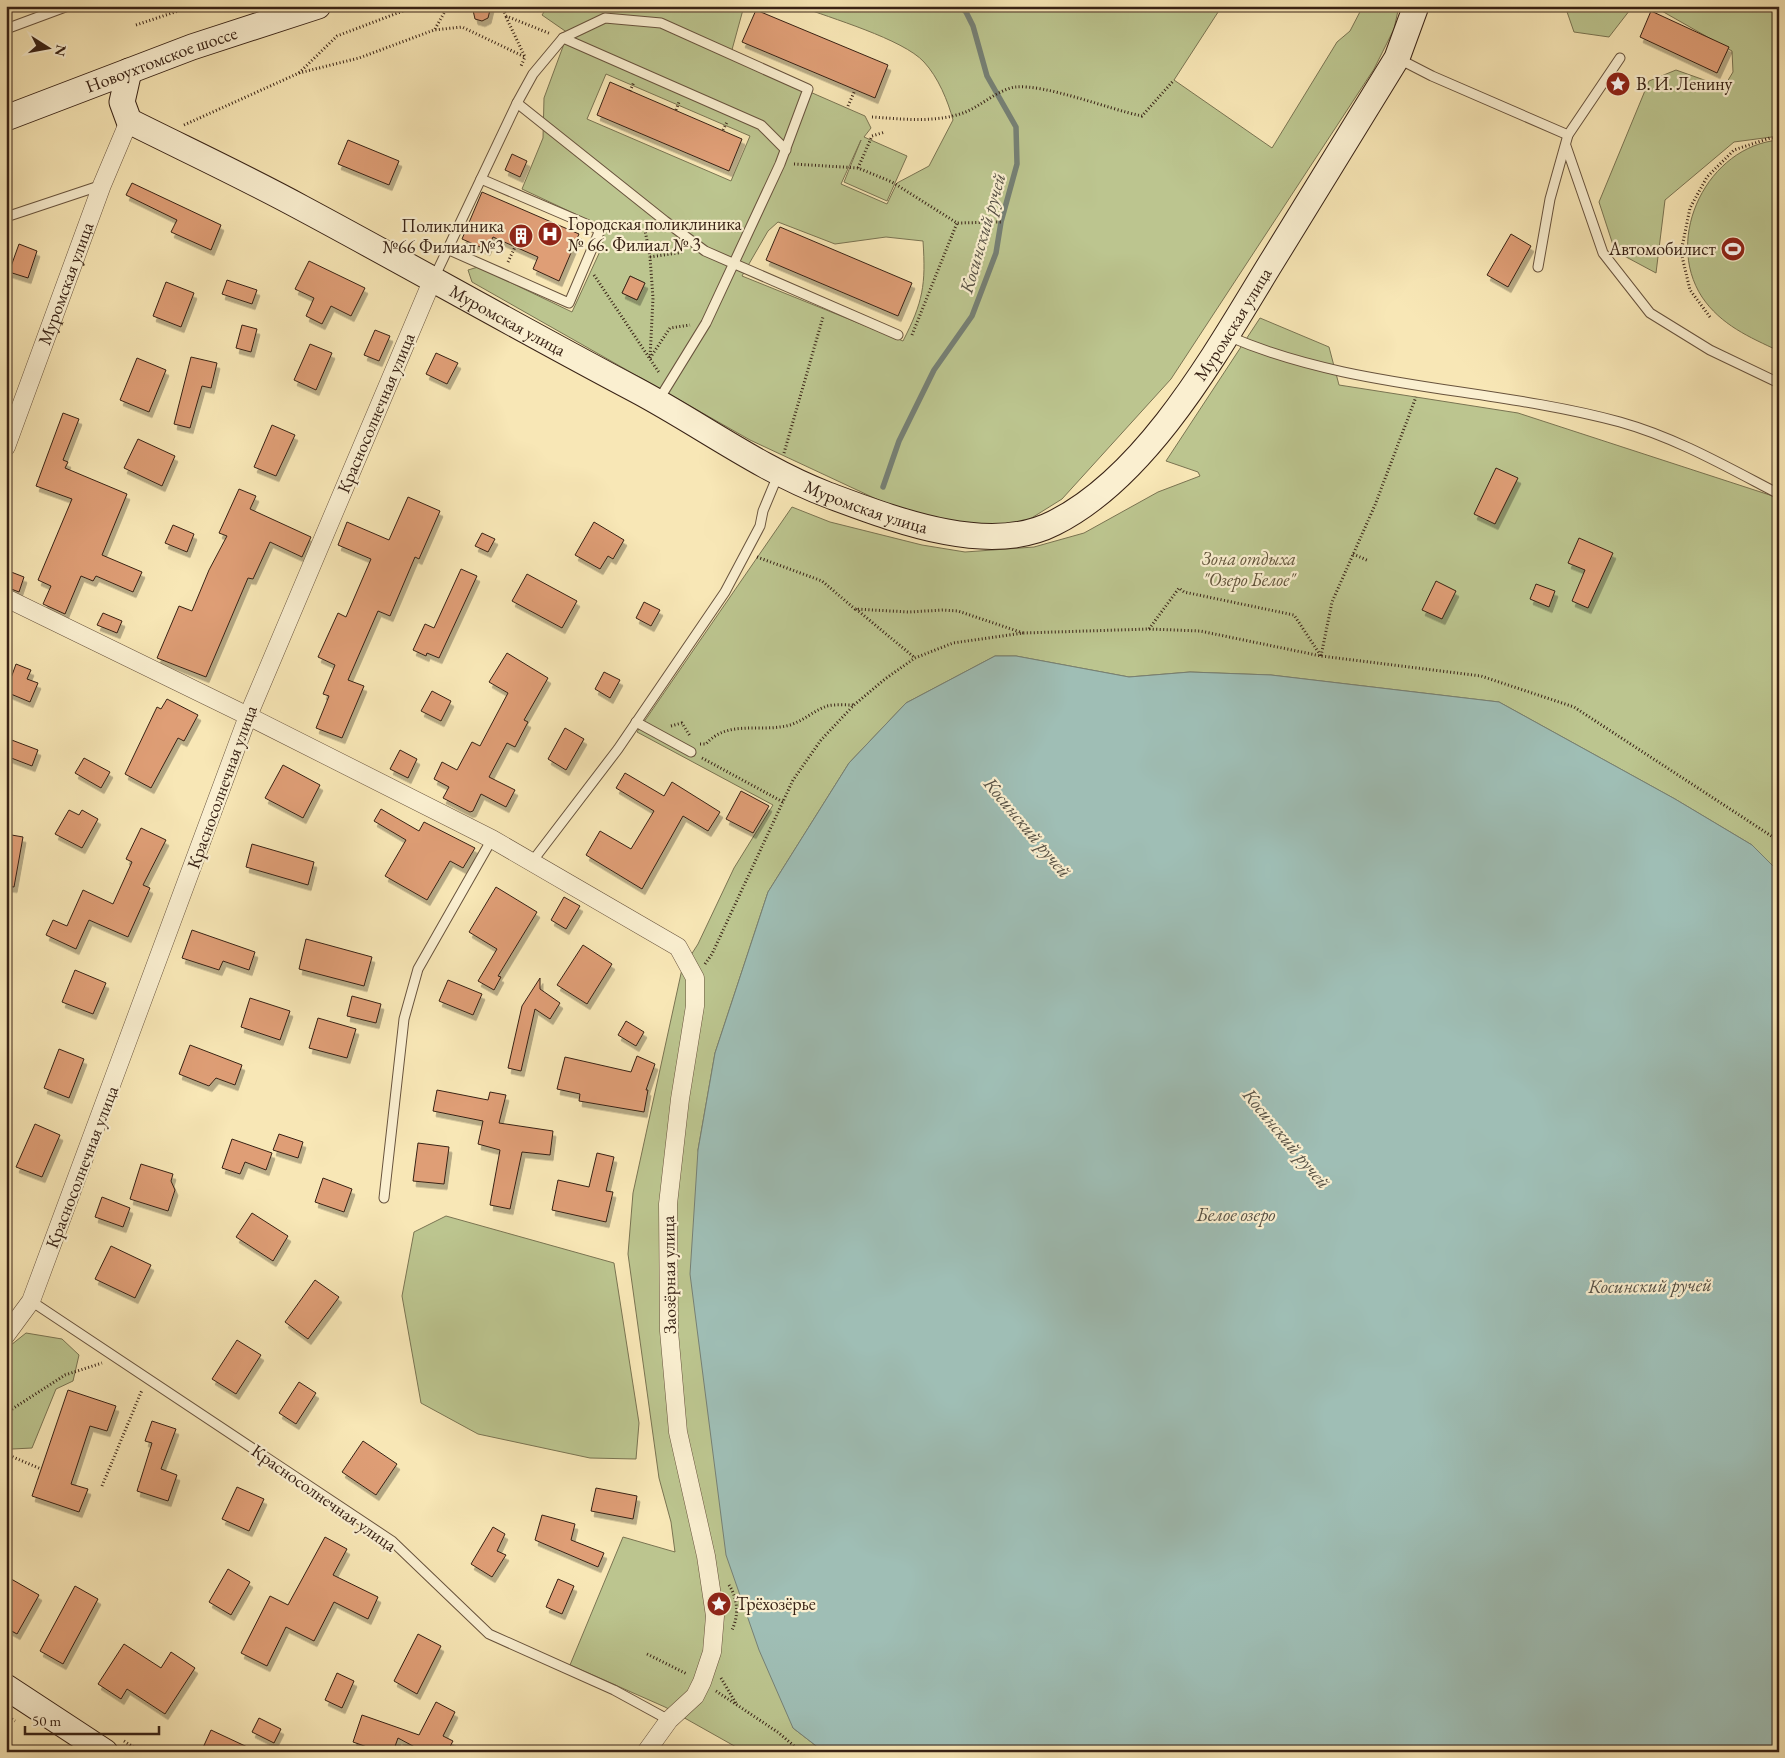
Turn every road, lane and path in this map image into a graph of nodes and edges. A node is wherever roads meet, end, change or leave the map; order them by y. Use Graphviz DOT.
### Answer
graph roads {
  1 [pos="68,6"];
  2 [pos="193,6"];
  3 [pos="318,6"];
  4 [pos="416,6"];
  5 [pos="448,6"];
  6 [pos="502,6"];
  7 [pos="1416,6"];
  8 [pos="506,16"];
  9 [pos="136,25"];
  10 [pos="6,29"];
  11 [pos="434,30"];
  12 [pos="563,38"];
  13 [pos="525,57"];
  14 [pos="1397,58"];
  15 [pos="1620,58"];
  16 [pos="129,71"];
  17 [pos="299,73"];
  18 [pos="534,74"];
  19 [pos="1174,80"];
  20 [pos="855,90"];
  21 [pos="517,103"];
  22 [pos="848,106"];
  23 [pos="872,117"];
  24 [pos="6,118"];
  25 [pos="129,120"];
  26 [pos="885,132"];
  27 [pos="158,135"];
  28 [pos="1568,135"];
  29 [pos="1779,138"];
  30 [pos="1566,146"];
  31 [pos="786,150"];
  32 [pos="780,164"];
  33 [pos="858,168"];
  34 [pos="481,178"];
  35 [pos="102,185"];
  36 [pos="648,208"];
  37 [pos="6,217"];
  38 [pos="1001,222"];
  39 [pos="957,223"];
  40 [pos="447,249"];
  41 [pos="705,251"];
  42 [pos="650,257"];
  43 [pos="734,263"];
  44 [pos="1538,267"];
  45 [pos="592,270"];
  46 [pos="432,281"];
  47 [pos="827,304"];
  48 [pos="1710,317"];
  49 [pos="706,323"];
  50 [pos="898,335"];
  51 [pos="1226,336"];
  52 [pos="650,358"];
  53 [pos="1779,384"];
  54 [pos="1420,387"];
  55 [pos="662,393"];
  56 [pos="6,447"];
  57 [pos="779,473"];
  58 [pos="1779,494"];
  59 [pos="747,553"];
  60 [pos="1353,554"];
  61 [pos="1369,561"];
  62 [pos="6,598"];
  63 [pos="855,609"];
  64 [pos="1149,629"];
  65 [pos="1023,633"];
  66 [pos="1321,656"];
  67 [pos="915,658"];
  68 [pos="855,704"];
  69 [pos="248,716"];
  70 [pos="636,722"];
  71 [pos="654,732"];
  72 [pos="691,752"];
  73 [pos="783,802"];
  74 [pos="492,839"];
  75 [pos="1779,842"];
  76 [pos="531,863"];
  77 [pos="695,978"];
  78 [pos="384,1198"];
  79 [pos="31,1301"];
  80 [pos="6,1335"];
  81 [pos="117,1358"];
  82 [pos="147,1378"];
  83 [pos="6,1413"];
  84 [pos="6,1454"];
  85 [pos="41,1470"];
  86 [pos="102,1486"];
  87 [pos="647,1654"];
  88 [pos="710,1658"];
  89 [pos="702,1682"];
  90 [pos="6,1688"];
  91 [pos="739,1707"];
  92 [pos="668,1720"];
  93 [pos="105,1752"];
  94 [pos="646,1752"];
  95 [pos="801,1752"];
  1 -- 10 [label="lane"];
  2 -- 9 [label="path"];
  3 -- 16 [label="street, Новоухтомское шоссе"];
  4 -- 17 [label="path"];
  5 -- 11 [label="path"];
  6 -- 8 [label="path"];
  7 -- 14 [label="street, Муромская улица"];
  8 -- 12 [label="path"];
  8 -- 13 [label="path"];
  11 -- 13 [label="path"];
  11 -- 17 [label="path"];
  12 -- 18 [label="lane"];
  12 -- 31 [label="lane"];
  12 -- 31 [label="lane"];
  13 -- 18 [label="path"];
  14 -- 28 [label="lane"];
  14 -- 51 [label="street, Муромская улица"];
  15 -- 28 [label="lane"];
  16 -- 24 [label="street, Новоухтомское шоссе"];
  16 -- 25 [label="street"];
  17 -- 27 [label="path"];
  18 -- 21 [label="lane"];
  19 -- 23 [label="path"];
  20 -- 22 [label="path"];
  21 -- 34 [label="lane"];
  21 -- 36 [label="lane"];
  25 -- 27 [label="street, Муромская улица"];
  25 -- 35 [label="street, Муромская улица"];
  26 -- 33 [label="path"];
  27 -- 46 [label="street, Муромская улица"];
  28 -- 30 [label="lane"];
  29 -- 48 [label="path"];
  30 -- 44 [label="lane"];
  30 -- 53 [label="lane"];
  31 -- 32 [label="lane"];
  32 -- 33 [label="path"];
  32 -- 43 [label="lane"];
  33 -- 39 [label="path"];
  34 -- 40 [label="lane"];
  34 -- 40 [label="lane"];
  35 -- 37 [label="lane"];
  35 -- 56 [label="street, Муромская улица"];
  36 -- 41 [label="lane"];
  36 -- 42 [label="path"];
  38 -- 39 [label="path"];
  39 -- 50 [label="path"];
  40 -- 46 [label="lane"];
  41 -- 42 [label="path"];
  41 -- 43 [label="lane"];
  42 -- 52 [label="path"];
  43 -- 47 [label="lane"];
  43 -- 49 [label="lane"];
  45 -- 52 [label="path"];
  46 -- 55 [label="street, Муромская улица"];
  46 -- 69 [label="street, Красносолнечная улица"];
  47 -- 50 [label="lane"];
  47 -- 57 [label="path"];
  49 -- 52 [label="path"];
  49 -- 55 [label="lane"];
  51 -- 54 [label="lane"];
  51 -- 57 [label="street, Муромская улица"];
  52 -- 55 [label="path"];
  54 -- 58 [label="lane"];
  54 -- 60 [label="path"];
  55 -- 57 [label="street, Муромская улица"];
  57 -- 59 [label="lane"];
  59 -- 63 [label="path"];
  59 -- 70 [label="lane"];
  60 -- 61 [label="path"];
  60 -- 66 [label="path"];
  62 -- 69 [label="street, Заозёрная улица"];
  63 -- 65 [label="path"];
  63 -- 67 [label="path"];
  64 -- 65 [label="path"];
  64 -- 66 [label="path"];
  64 -- 66 [label="path"];
  65 -- 67 [label="path"];
  66 -- 75 [label="path"];
  67 -- 68 [label="path"];
  68 -- 71 [label="path"];
  68 -- 73 [label="path"];
  69 -- 74 [label="street, Заозёрная улица"];
  69 -- 79 [label="street, Красносолнечная улица"];
  70 -- 71 [label="lane"];
  70 -- 76 [label="lane"];
  71 -- 72 [label="lane"];
  72 -- 73 [label="path"];
  73 -- 77 [label="path"];
  74 -- 76 [label="street, Заозёрная улица"];
  74 -- 78 [label="lane"];
  76 -- 77 [label="street, Заозёрная улица"];
  77 -- 88 [label="street, Заозёрная улица"];
  79 -- 80 [label="street, Красносолнечная улица"];
  79 -- 81 [label="lane, Красносолнечная улица"];
  81 -- 82 [label="lane, Красносолнечная улица"];
  81 -- 83 [label="path"];
  82 -- 86 [label="path"];
  82 -- 92 [label="lane, Красносолнечная улица"];
  84 -- 85 [label="path"];
  87 -- 89 [label="path"];
  88 -- 89 [label="street, Заозёрная улица"];
  88 -- 91 [label="path"];
  89 -- 91 [label="path"];
  89 -- 92 [label="street, Заозёрная улица"];
  90 -- 93 [label="street"];
  91 -- 95 [label="path"];
  92 -- 94 [label="street, Заозёрная улица"];
}
